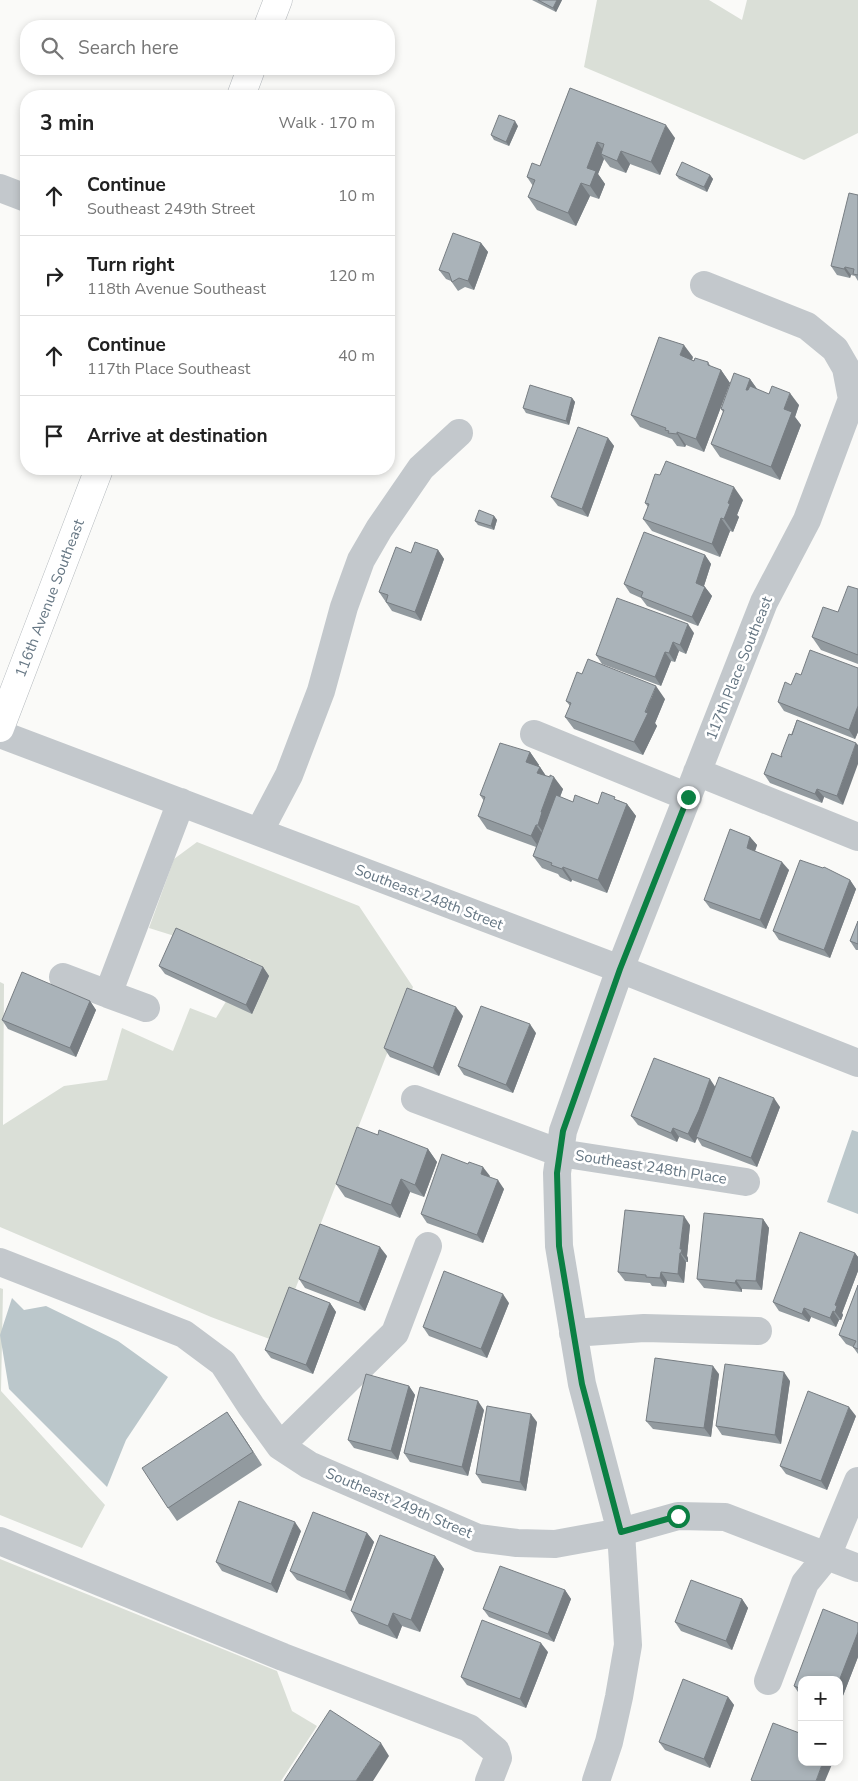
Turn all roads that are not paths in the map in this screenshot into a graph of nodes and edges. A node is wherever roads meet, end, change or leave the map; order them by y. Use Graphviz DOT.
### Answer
graph roads {
  1 [pos="278,0"];
  2 [pos="270,20"];
  3 [pos="250,75"];
  4 [pos="243,90"];
  5 [pos="0,188"];
  6 [pos="20,196"];
  7 [pos="704,285"];
  8 [pos="459,433"];
  9 [pos="97,475"];
  10 [pos="0,728"];
  11 [pos="0,734"];
  12 [pos="534,734"];
  13 [pos="692,784"];
  14 [pos="181,802"];
  15 [pos="259,832"];
  16 [pos="858,837"];
  17 [pos="620,969"];
  18 [pos="63,977"];
  19 [pos="108,994"];
  20 [pos="146,1008"];
  21 [pos="858,1063"];
  22 [pos="415,1099"];
  23 [pos="560,1152"];
  24 [pos="746,1182"];
  25 [pos="428,1246"];
  26 [pos="0,1262"];
  27 [pos="758,1331"];
  28 [pos="573,1333"];
  29 [pos="280,1446"];
  30 [pos="858,1482"];
  31 [pos="621,1532"];
  32 [pos="0,1541"];
  33 [pos="827,1556"];
  34 [pos="858,1568"];
  35 [pos="768,1681"];
  36 [pos="489,1781"];
  37 [pos="596,1781"];
  1 -- 2 [label="main road"];
  3 -- 4 [label="main road"];
  5 -- 6 [label="street"];
  7 -- 13 [label="street, 117th Place Southeast"];
  8 -- 15 [label="street"];
  9 -- 10 [label="main road, 116th Avenue Southeast"];
  11 -- 14 [label="street, Southeast 248th Street"];
  12 -- 13 [label="street"];
  13 -- 16 [label="street"];
  13 -- 17 [label="street, 117th Place Southeast"];
  14 -- 15 [label="street, Southeast 248th Street"];
  14 -- 19 [label="street"];
  15 -- 17 [label="street, Southeast 248th Street"];
  17 -- 21 [label="street, Southeast 248th Street"];
  17 -- 23 [label="street, 117th Place Southeast"];
  18 -- 19 [label="street"];
  19 -- 20 [label="street"];
  22 -- 23 [label="street, Southeast 248th Place"];
  23 -- 24 [label="street, Southeast 248th Place"];
  23 -- 28 [label="street, 117th Place Southeast"];
  25 -- 29 [label="street"];
  26 -- 29 [label="street, Southeast 249th Street"];
  27 -- 28 [label="street"];
  28 -- 31 [label="street, 117th Place Southeast"];
  29 -- 31 [label="street, Southeast 249th Street"];
  30 -- 33 [label="street"];
  31 -- 33 [label="street, Southeast 249th Street"];
  31 -- 37 [label="street, 117th Place Southeast"];
  32 -- 36 [label="street"];
  33 -- 34 [label="street, Southeast 249th Street"];
  33 -- 35 [label="street"];
}
